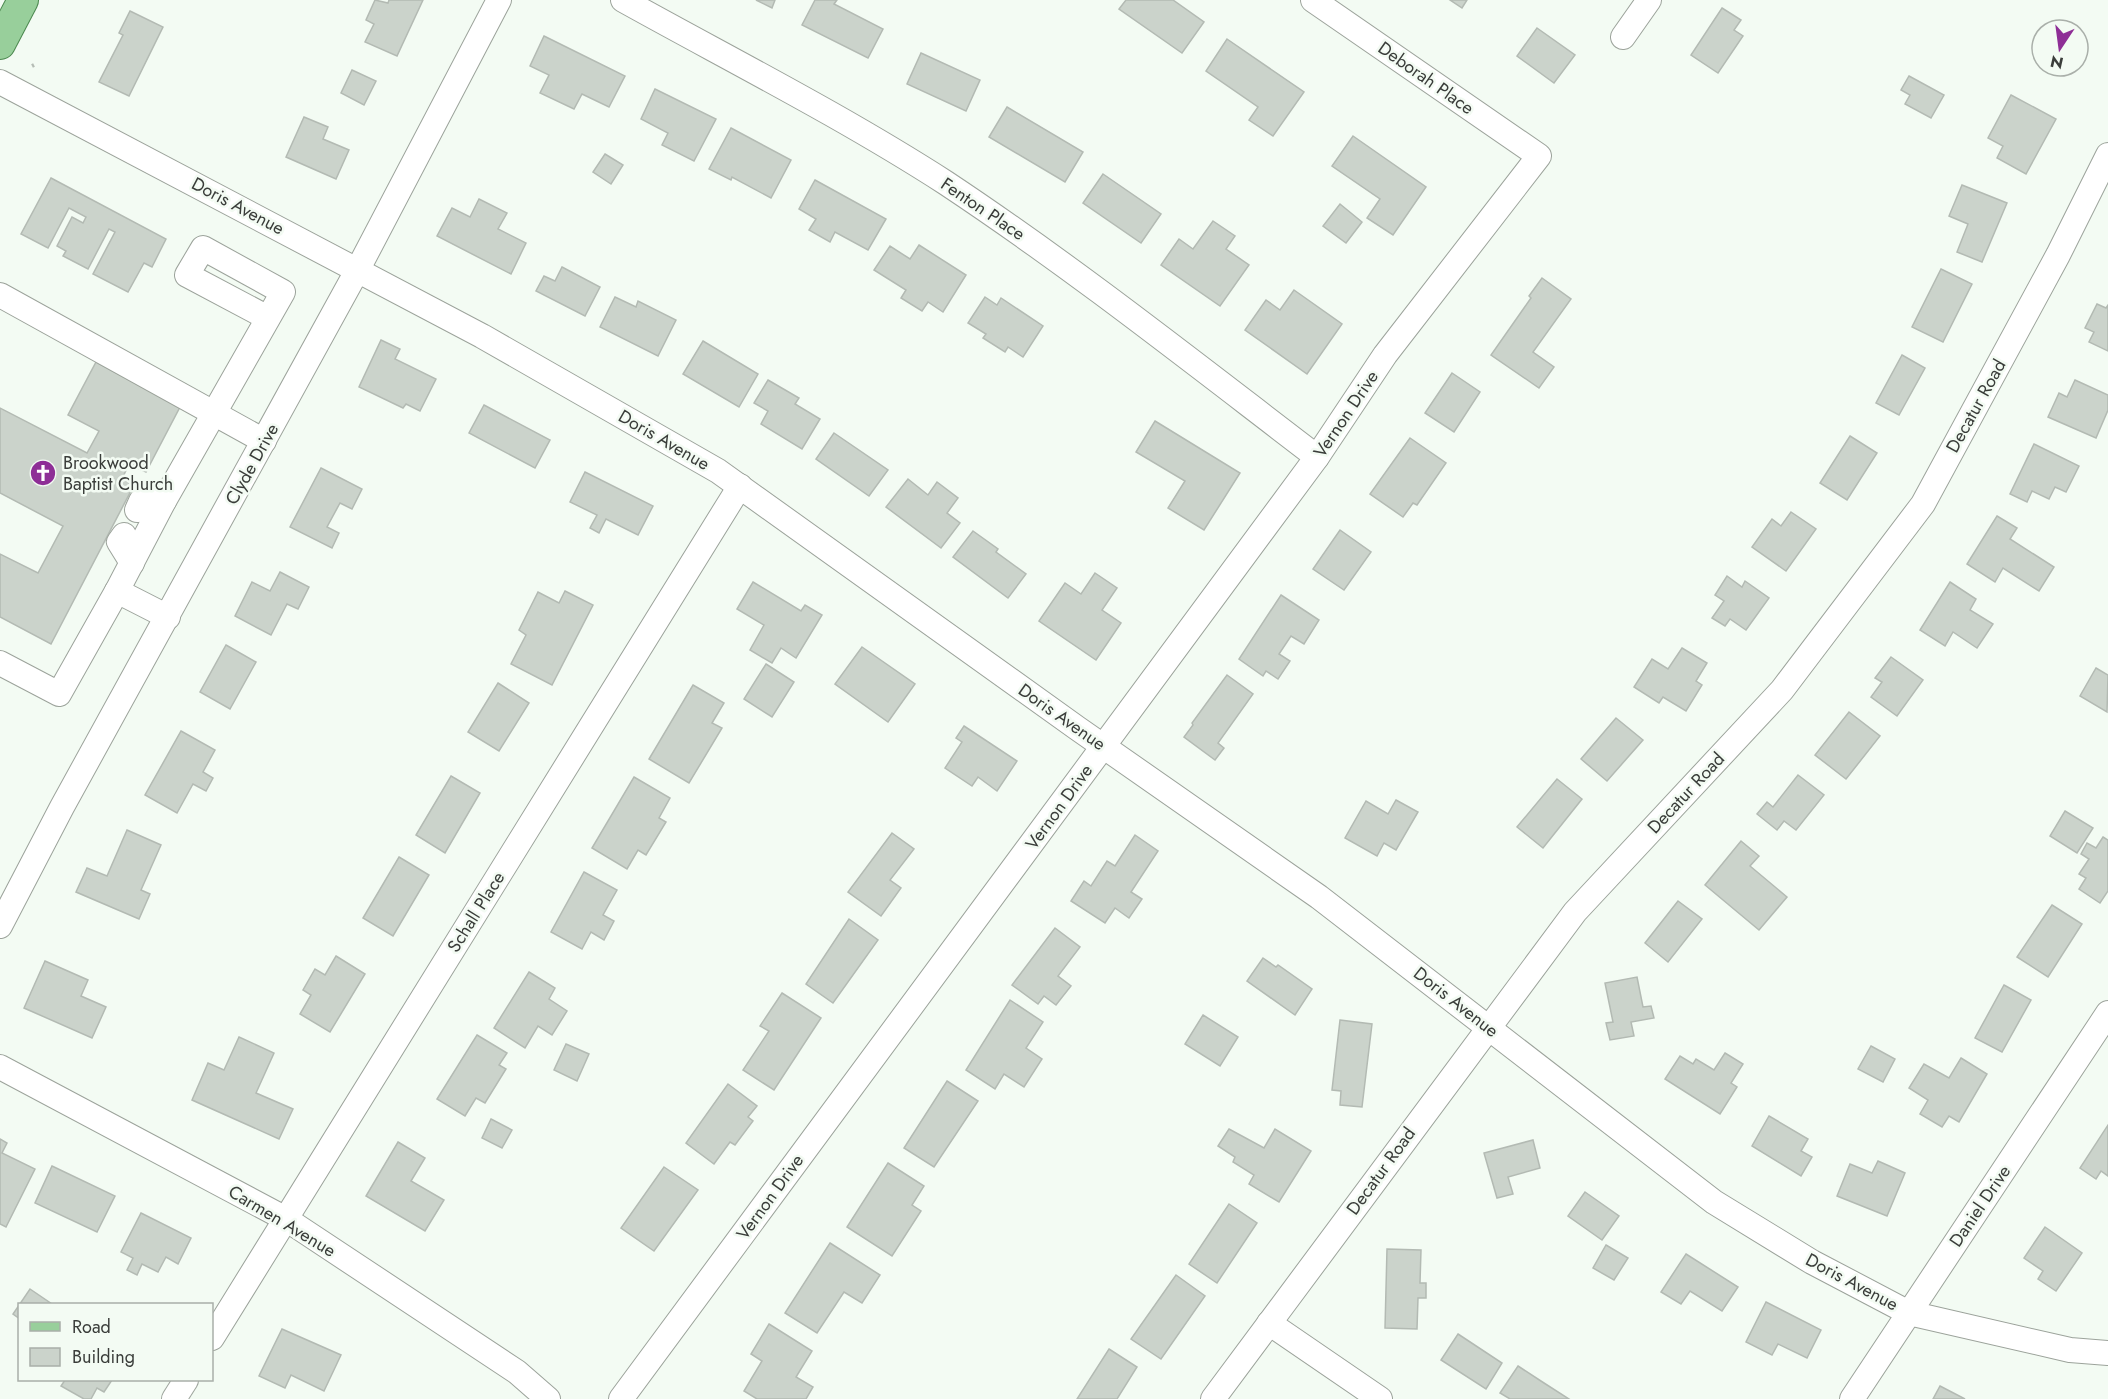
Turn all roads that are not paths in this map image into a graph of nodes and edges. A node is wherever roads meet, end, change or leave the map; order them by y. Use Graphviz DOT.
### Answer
graph roads {
  1 [pos="23,0"];
  2 [pos="499,0"];
  3 [pos="623,0"];
  4 [pos="1313,0"];
  5 [pos="1648,0"];
  6 [pos="1623,37"];
  7 [pos="0,44"];
  8 [pos="0,82"];
  9 [pos="2108,155"];
  10 [pos="1539,156"];
  11 [pos="358,269"];
  12 [pos="0,295"];
  13 [pos="268,318"];
  14 [pos="214,412"];
  15 [pos="264,441"];
  16 [pos="1317,458"];
  17 [pos="740,486"];
  18 [pos="164,501"];
  19 [pos="137,510"];
  20 [pos="124,535"];
  21 [pos="132,563"];
  22 [pos="117,591"];
  23 [pos="168,617"];
  24 [pos="0,663"];
  25 [pos="1103,746"];
  26 [pos="0,926"];
  27 [pos="2108,1013"];
  28 [pos="1488,1027"];
  29 [pos="0,1067"];
  30 [pos="286,1219"];
  31 [pos="1909,1313"];
  32 [pos="1269,1323"];
  33 [pos="213,1336"];
  34 [pos="2108,1353"];
  35 [pos="185,1381"];
  36 [pos="174,1399"];
  37 [pos="548,1399"];
  38 [pos="621,1399"];
  39 [pos="1213,1399"];
  40 [pos="1380,1399"];
  41 [pos="1852,1399"];
  1 -- 7 [label="main road"];
  2 -- 11 [label="street, Clyde Drive"];
  3 -- 16 [label="street, Fenton Place"];
  4 -- 10 [label="street, Deborah Place"];
  5 -- 6 [label="street"];
  8 -- 11 [label="street, Doris Avenue"];
  9 -- 28 [label="street, Decatur Road"];
  10 -- 16 [label="street, Vernon Drive"];
  11 -- 15 [label="street, Clyde Drive"];
  11 -- 17 [label="street, Doris Avenue"];
  12 -- 14 [label="street"];
  13 -- 14 [label="street"];
  14 -- 15 [label="street"];
  14 -- 18 [label="street"];
  15 -- 23 [label="street, Clyde Drive"];
  16 -- 25 [label="street, Vernon Drive"];
  17 -- 25 [label="street, Doris Avenue"];
  17 -- 30 [label="street, Schall Place"];
  18 -- 19 [label="street"];
  18 -- 21 [label="street"];
  20 -- 21 [label="street"];
  21 -- 22 [label="street"];
  22 -- 23 [label="street"];
  22 -- 24 [label="street"];
  23 -- 26 [label="street, Clyde Drive"];
  25 -- 28 [label="street, Doris Avenue"];
  25 -- 38 [label="street, Vernon Drive"];
  27 -- 31 [label="street, Daniel Drive"];
  28 -- 31 [label="street, Doris Avenue"];
  28 -- 32 [label="street, Decatur Road"];
  29 -- 30 [label="street, Carmen Avenue"];
  30 -- 33 [label="street, Schall Place"];
  30 -- 37 [label="street, Carmen Avenue"];
  31 -- 34 [label="street, Doris Avenue"];
  31 -- 41 [label="street, Daniel Drive"];
  32 -- 39 [label="street, Decatur Road"];
  32 -- 40 [label="street"];
  35 -- 36 [label="street"];
}
